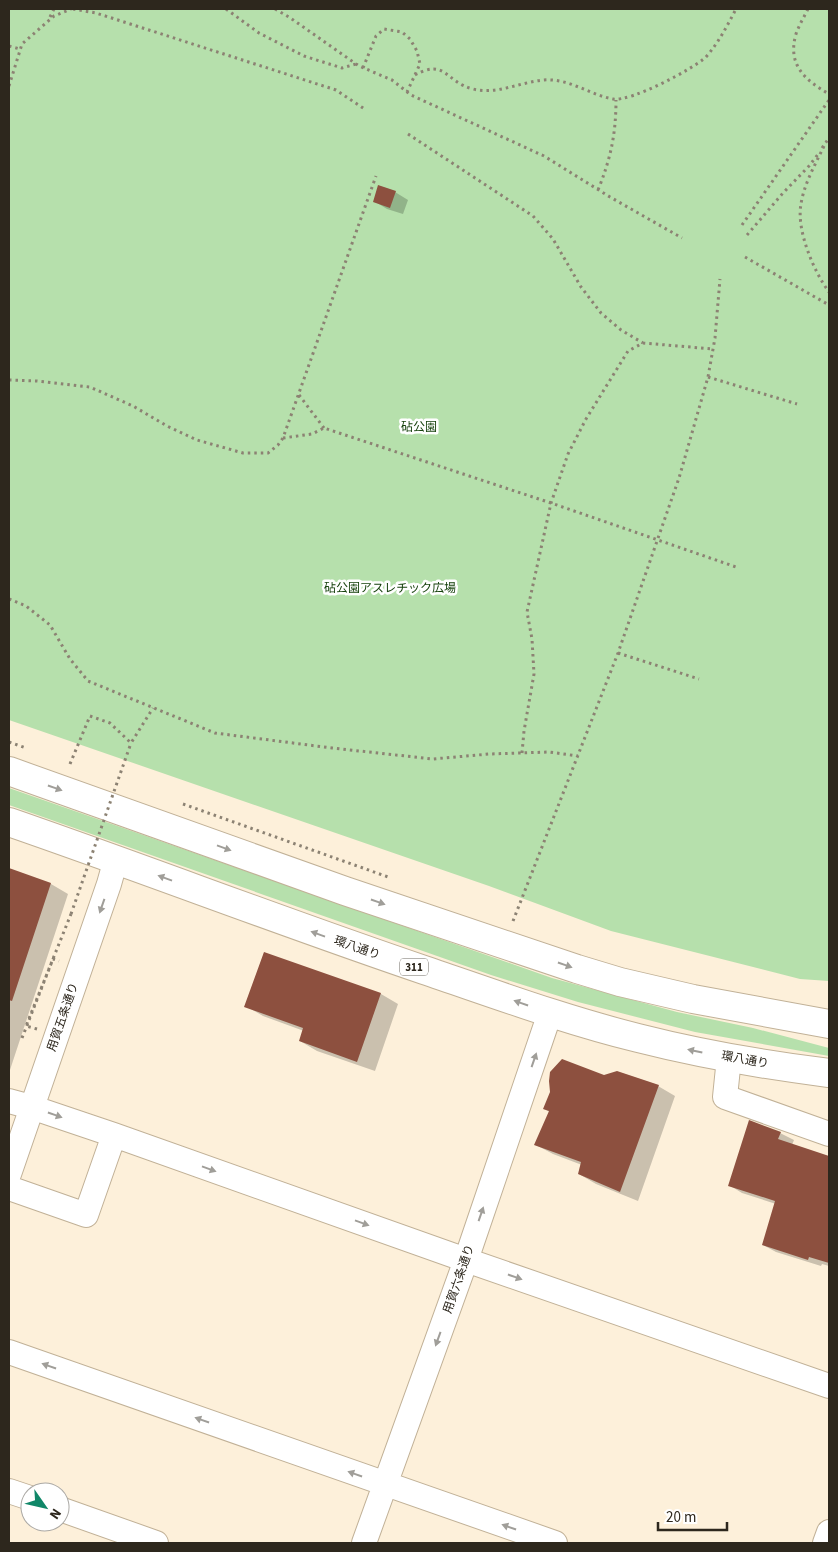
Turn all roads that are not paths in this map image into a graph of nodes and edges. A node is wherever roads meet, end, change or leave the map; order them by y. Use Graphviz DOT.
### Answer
graph roads {
  1 [pos="9,771"];
  2 [pos="9,822"];
  3 [pos="116,859"];
  4 [pos="550,1013"];
  5 [pos="829,1024"];
  6 [pos="730,1058"];
  7 [pos="829,1073"];
  8 [pos="9,1101"];
  9 [pos="32,1106"];
  10 [pos="829,1134"];
  11 [pos="114,1135"];
  12 [pos="9,1174"];
  13 [pos="9,1188"];
  14 [pos="466,1260"];
  15 [pos="9,1352"];
  16 [pos="829,1386"];
  17 [pos="386,1484"];
  18 [pos="70,1513"];
  19 [pos="829,1532"];
  20 [pos="156,1543"];
  21 [pos="364,1543"];
  22 [pos="555,1543"];
  23 [pos="825,1543"];
  1 -- 5 [label="main road, one-way"];
  2 -- 3 [label="main road, 環八通り / 311"];
  4 -- 3 [label="main road, 環八通り / 311, one-way"];
  3 -- 9 [label="street, 用賀五条通り, one-way"];
  6 -- 4 [label="main road, 環八通り / 311, one-way"];
  14 -- 4 [label="street, 用賀六条通り, one-way"];
  6 -- 7 [label="main road, 環八通り / 311"];
  6 -- 10 [label="street"];
  8 -- 9 [label="street"];
  9 -- 11 [label="street, one-way"];
  9 -- 12 [label="street, 用賀五条通り"];
  11 -- 13 [label="street"];
  11 -- 14 [label="street, one-way"];
  14 -- 16 [label="street, one-way"];
  14 -- 17 [label="street, 用賀六条通り, one-way"];
  17 -- 15 [label="street, one-way"];
  17 -- 21 [label="street, 用賀六条通り"];
  22 -- 17 [label="street, one-way"];
  18 -- 20 [label="street"];
  19 -- 23 [label="street"];
}
